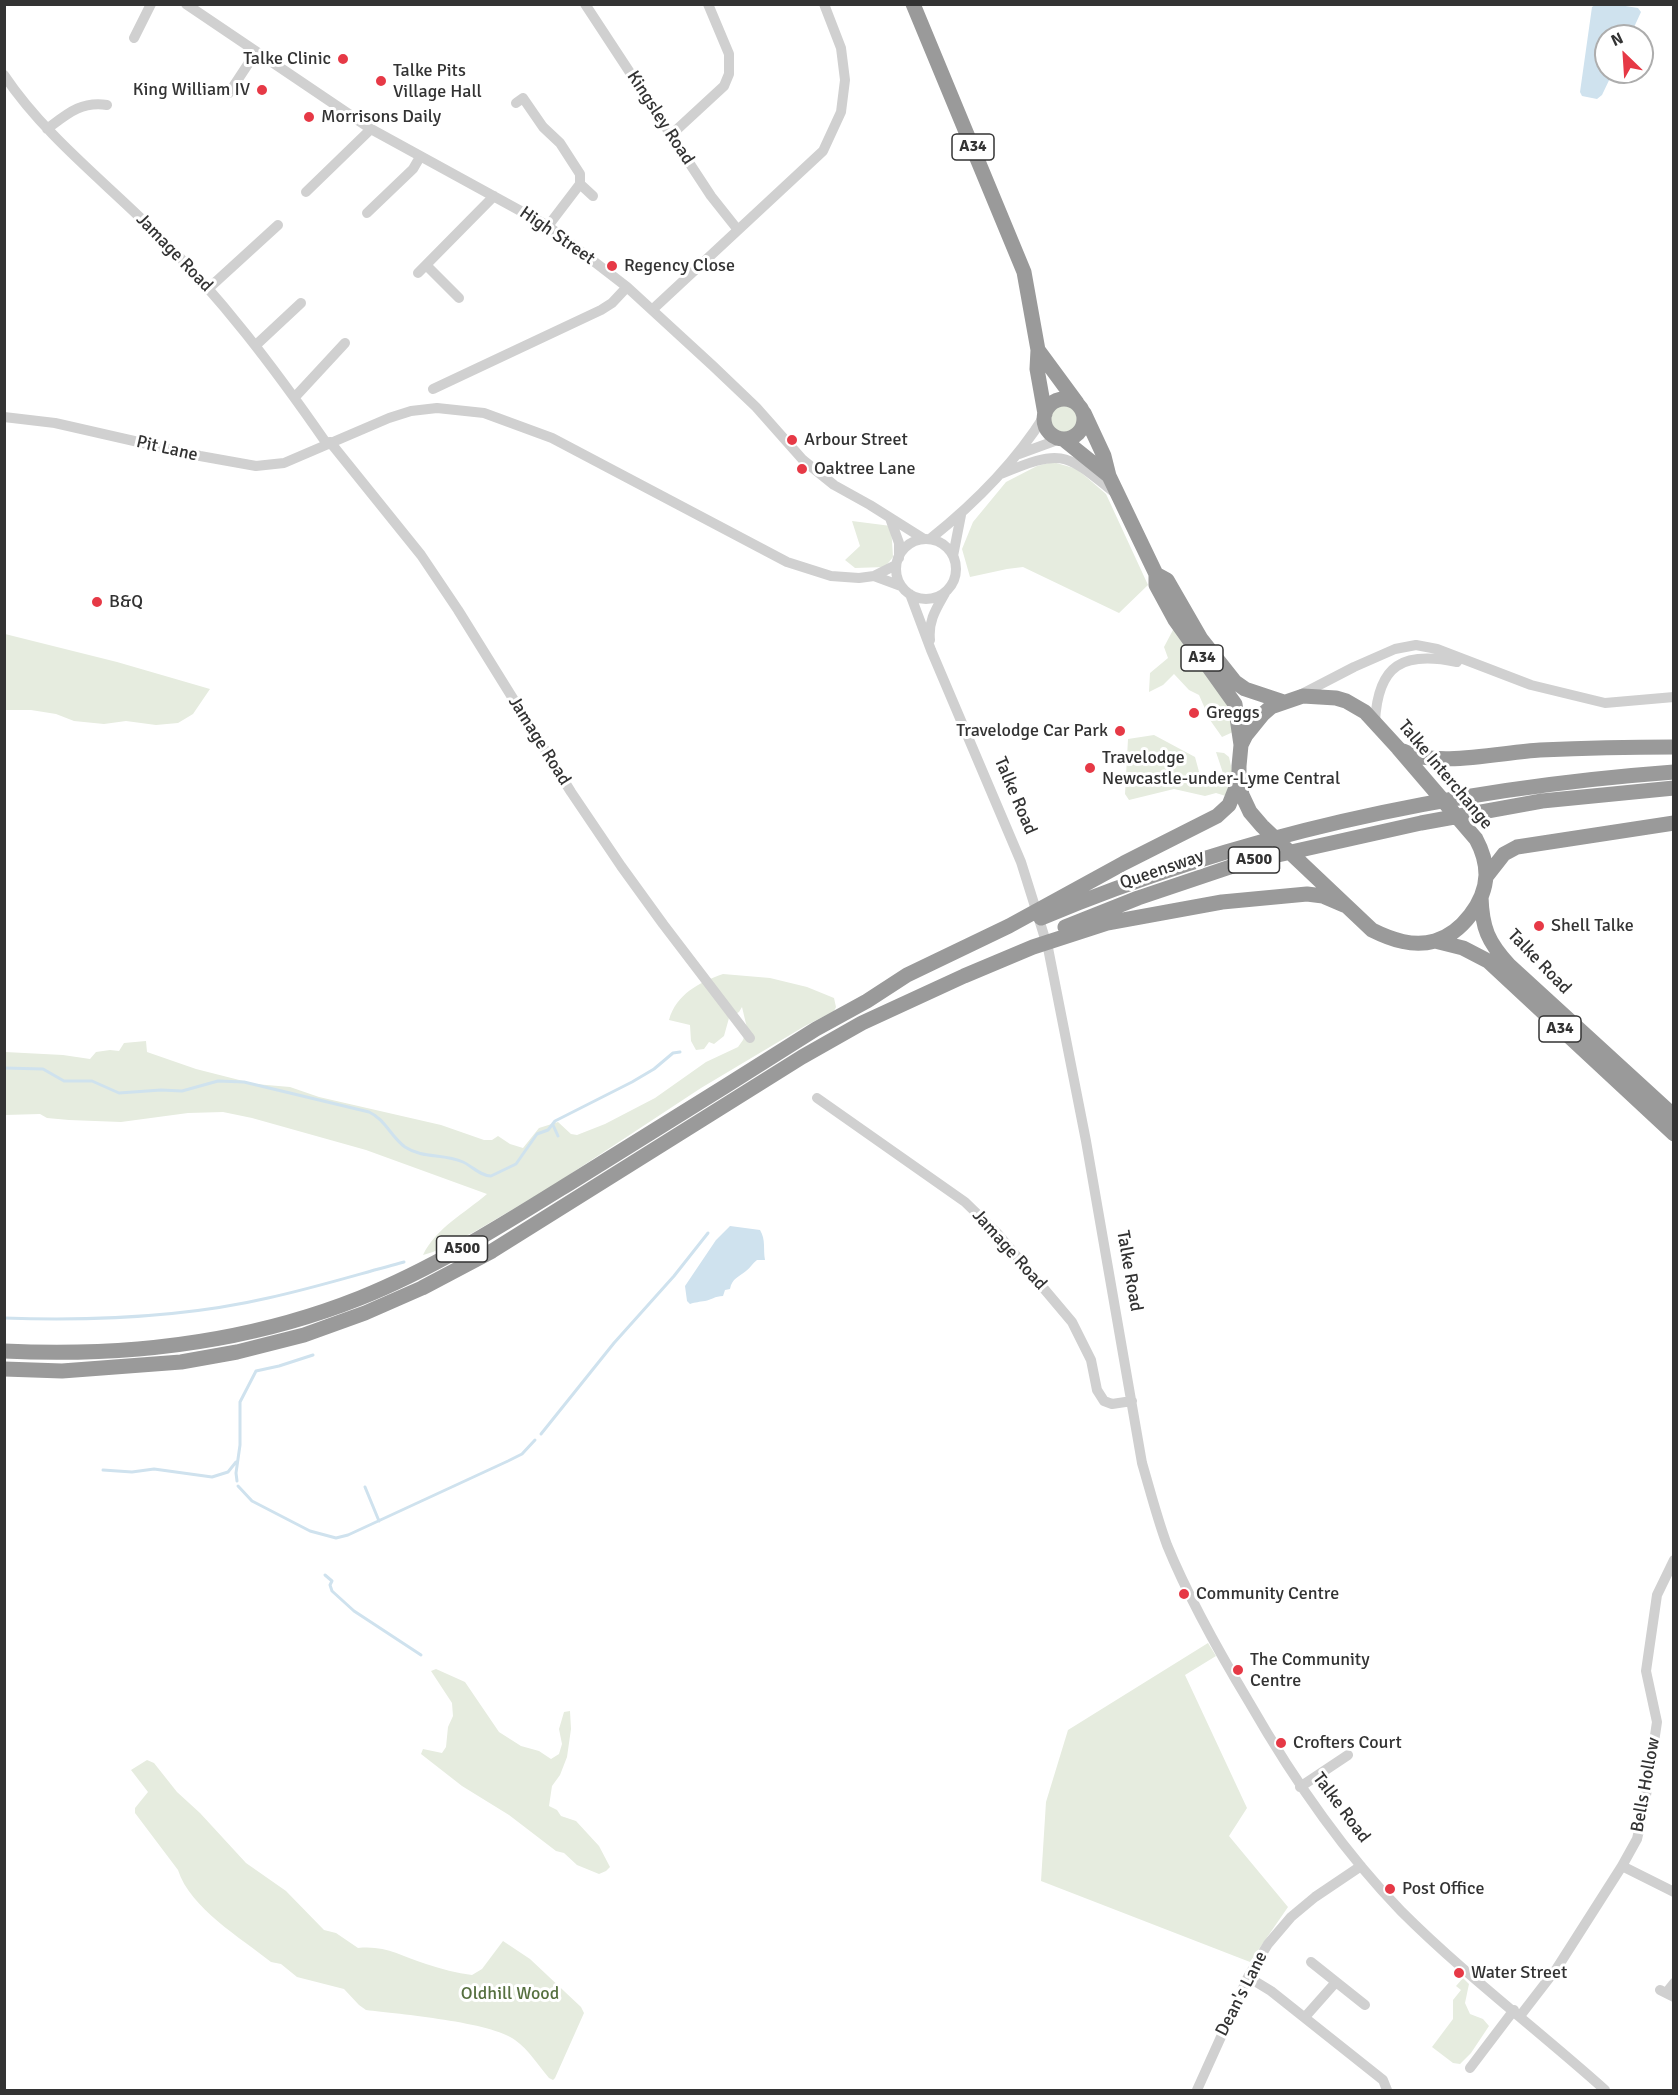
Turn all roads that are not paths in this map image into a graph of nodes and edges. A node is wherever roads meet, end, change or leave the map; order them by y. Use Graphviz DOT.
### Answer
graph roads {
  1 [pos="151,4"];
  2 [pos="186,4"];
  3 [pos="585,4"];
  4 [pos="708,4"];
  5 [pos="824,4"];
  6 [pos="913,4"];
  7 [pos="134,38"];
  8 [pos="256,52"];
  9 [pos="4,75"];
  10 [pos="229,93"];
  11 [pos="516,103"];
  12 [pos="107,105"];
  13 [pos="47,129"];
  14 [pos="371,129"];
  15 [pos="672,134"];
  16 [pos="420,157"];
  17 [pos="580,183"];
  18 [pos="306,192"];
  19 [pos="494,196"];
  20 [pos="593,196"];
  21 [pos="367,213"];
  22 [pos="278,225"];
  23 [pos="548,226"];
  24 [pos="738,230"];
  25 [pos="627,287"];
  26 [pos="209,288"];
  27 [pos="459,298"];
  28 [pos="301,303"];
  29 [pos="652,310"];
  30 [pos="345,344"];
  31 [pos="256,345"];
  32 [pos="1038,350"];
  33 [pos="433,389"];
  34 [pos="295,396"];
  35 [pos="1081,408"];
  36 [pos="1045,415"];
  37 [pos="4,417"];
  38 [pos="1061,439"];
  39 [pos="329,443"];
  40 [pos="1017,455"];
  41 [pos="998,475"];
  42 [pos="1109,476"];
  43 [pos="1120,497"];
  44 [pos="961,515"];
  45 [pos="889,518"];
  46 [pos="927,539"];
  47 [pos="953,556"];
  48 [pos="897,562"];
  49 [pos="1156,574"];
  50 [pos="874,576"];
  51 [pos="901,585"];
  52 [pos="945,592"];
  53 [pos="910,594"];
  54 [pos="931,650"];
  55 [pos="1481,667"];
  56 [pos="1674,697"];
  57 [pos="1288,700"];
  58 [pos="1375,722"];
  59 [pos="1241,744"];
  60 [pos="1674,747"];
  61 [pos="1398,748"];
  62 [pos="1674,772"];
  63 [pos="1239,780"];
  64 [pos="1674,788"];
  65 [pos="1674,823"];
  66 [pos="1486,877"];
  67 [pos="1481,894"];
  68 [pos="1344,905"];
  69 [pos="1435,941"];
  70 [pos="867,1001"];
  71 [pos="862,1023"];
  72 [pos="750,1038"];
  73 [pos="817,1098"];
  74 [pos="1674,1116"];
  75 [pos="1674,1134"];
  76 [pos="4,1351"];
  77 [pos="4,1369"];
  78 [pos="1132,1401"];
  79 [pos="1674,1560"];
  80 [pos="1348,1755"];
  81 [pos="1300,1787"];
  82 [pos="1361,1866"];
  83 [pos="1622,1866"];
  84 [pos="1674,1892"];
  85 [pos="1311,1962"];
  86 [pos="1248,1977"];
  87 [pos="1336,1982"];
  88 [pos="1674,1983"];
  89 [pos="1666,1993"];
  90 [pos="1365,2005"];
  91 [pos="1517,2013"];
  92 [pos="1305,2018"];
  93 [pos="1471,2062"];
  94 [pos="1197,2091"];
  95 [pos="1387,2091"];
  96 [pos="1605,2091"];
  1 -- 7 [label="street"];
  2 -- 8 [label="street, High Street"];
  3 -- 15 [label="street, Kingsley Road"];
  4 -- 15 [label="street"];
  5 -- 24 [label="street"];
  6 -- 32 [label="highway, A34"];
  8 -- 10 [label="street"];
  8 -- 14 [label="street, High Street"];
  9 -- 13 [label="street, Jamage Road"];
  11 -- 17 [label="street"];
  12 -- 13 [label="street"];
  13 -- 26 [label="street, Jamage Road"];
  14 -- 16 [label="street, High Street"];
  14 -- 18 [label="street"];
  15 -- 24 [label="street, Kingsley Road"];
  16 -- 19 [label="street, High Street"];
  16 -- 21 [label="street"];
  17 -- 20 [label="street"];
  17 -- 23 [label="street"];
  19 -- 23 [label="street, High Street"];
  19 -- 27 [label="street"];
  22 -- 26 [label="street"];
  23 -- 25 [label="street, High Street"];
  24 -- 29 [label="street"];
  25 -- 29 [label="street, High Street"];
  25 -- 33 [label="street"];
  26 -- 31 [label="street, Jamage Road"];
  28 -- 31 [label="street"];
  29 -- 45 [label="street, High Street"];
  30 -- 34 [label="street"];
  31 -- 34 [label="street, Jamage Road"];
  32 -- 35 [label="highway, A34"];
  32 -- 36 [label="highway, A34"];
  34 -- 39 [label="street, Jamage Road"];
  35 -- 36 [label="highway"];
  35 -- 38 [label="highway"];
  35 -- 42 [label="highway, A34"];
  36 -- 38 [label="highway"];
  36 -- 40 [label="street"];
  37 -- 39 [label="street, Pit Lane"];
  38 -- 40 [label="street"];
  38 -- 42 [label="highway, A34"];
  39 -- 50 [label="street"];
  39 -- 72 [label="street, Jamage Road"];
  40 -- 41 [label="street"];
  41 -- 43 [label="street"];
  41 -- 44 [label="street"];
  42 -- 43 [label="highway, A34"];
  43 -- 49 [label="highway, A34"];
  44 -- 46 [label="street"];
  44 -- 47 [label="street"];
  45 -- 46 [label="street, High Street"];
  45 -- 48 [label="street"];
  46 -- 47 [label="street"];
  46 -- 48 [label="street"];
  47 -- 52 [label="street"];
  48 -- 50 [label="street"];
  48 -- 51 [label="street"];
  49 -- 57 [label="highway, A34"];
  49 -- 59 [label="highway, A34"];
  50 -- 51 [label="street"];
  51 -- 53 [label="street"];
  52 -- 53 [label="street"];
  52 -- 54 [label="street, Talke Road"];
  53 -- 54 [label="street, Talke Road"];
  54 -- 78 [label="street, Talke Road"];
  55 -- 56 [label="street"];
  55 -- 57 [label="street"];
  55 -- 58 [label="street"];
  57 -- 58 [label="highway, Talke Interchange"];
  57 -- 59 [label="highway, Talke Interchange"];
  58 -- 61 [label="highway, Talke Interchange"];
  59 -- 63 [label="highway"];
  60 -- 61 [label="highway"];
  61 -- 66 [label="highway, Talke Interchange"];
  62 -- 70 [label="highway, Queensway / A500"];
  63 -- 68 [label="highway"];
  63 -- 70 [label="highway"];
  64 -- 71 [label="highway, Queensway / A500"];
  65 -- 66 [label="highway"];
  66 -- 67 [label="highway, Talke Interchange"];
  67 -- 69 [label="highway, Talke Interchange"];
  67 -- 74 [label="highway, Talke Road / A34"];
  68 -- 69 [label="highway"];
  68 -- 71 [label="highway"];
  69 -- 75 [label="highway, Talke Road / A34"];
  70 -- 76 [label="highway, A500"];
  71 -- 77 [label="highway, A500"];
  73 -- 78 [label="street, Jamage Road"];
  78 -- 81 [label="street, Talke Road"];
  79 -- 83 [label="street, Bells Hollow"];
  80 -- 81 [label="street"];
  81 -- 82 [label="street, Talke Road"];
  82 -- 86 [label="street, Dean's Lane"];
  82 -- 91 [label="street, Talke Road"];
  83 -- 84 [label="street"];
  83 -- 91 [label="street, Bells Hollow"];
  85 -- 87 [label="street"];
  86 -- 92 [label="street"];
  86 -- 94 [label="street, Dean's Lane"];
  87 -- 90 [label="street"];
  87 -- 92 [label="street"];
  88 -- 89 [label="street"];
  91 -- 93 [label="street"];
  91 -- 96 [label="street, Talke Road"];
  92 -- 95 [label="street"];
}
